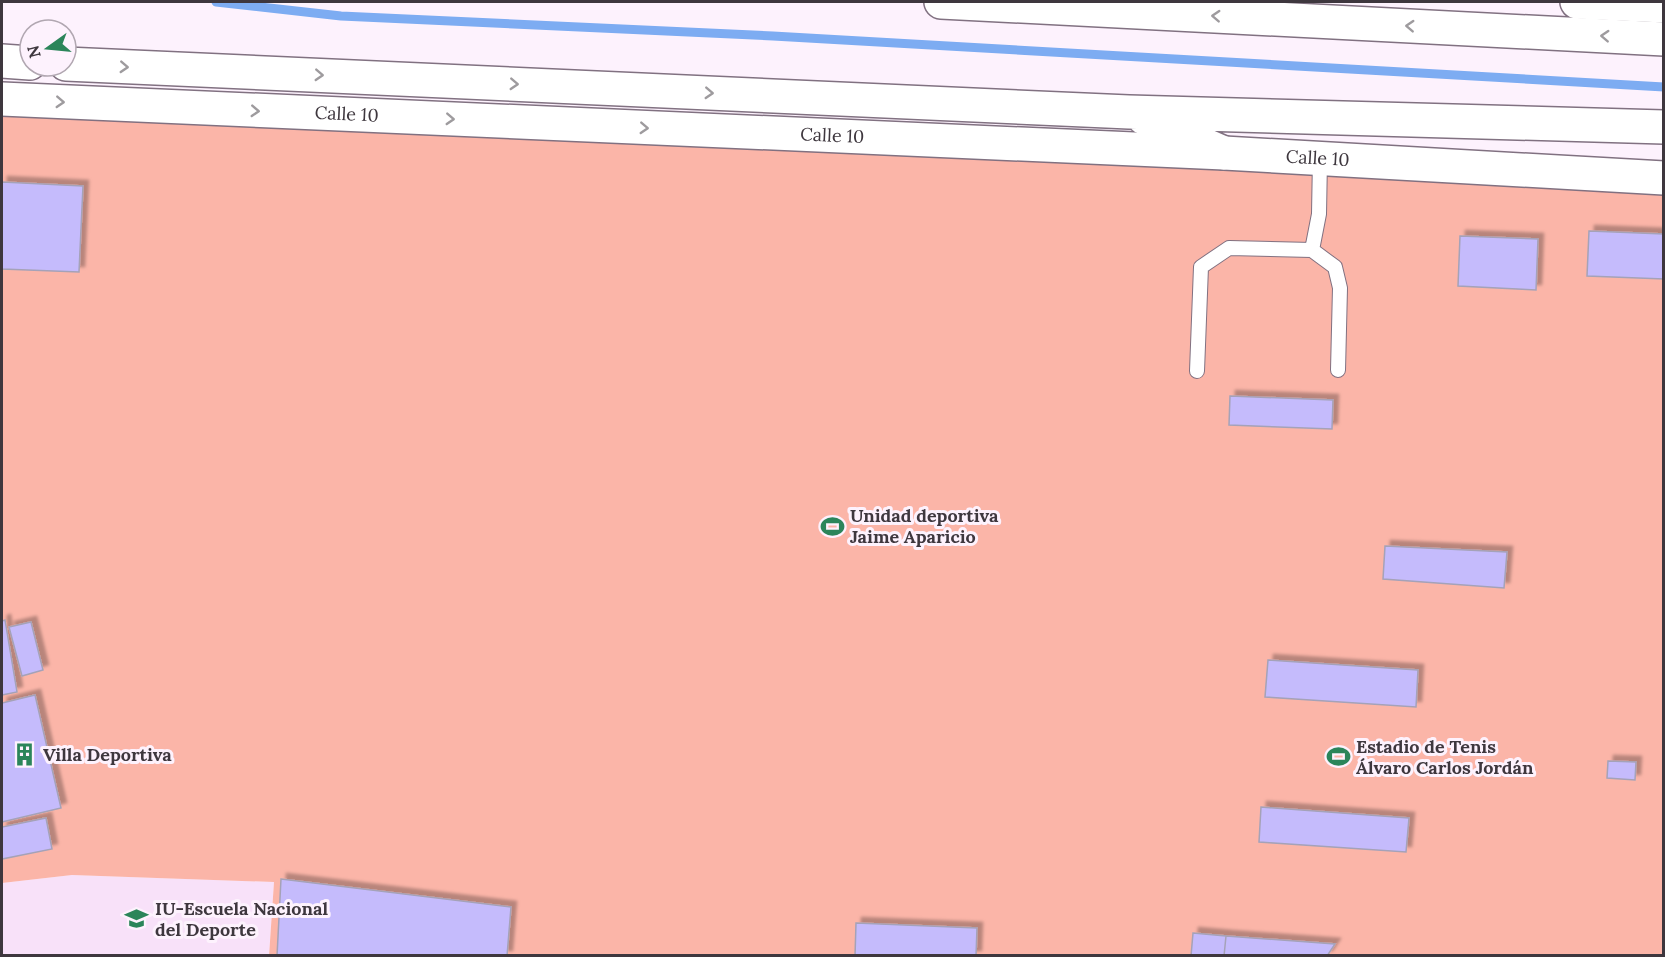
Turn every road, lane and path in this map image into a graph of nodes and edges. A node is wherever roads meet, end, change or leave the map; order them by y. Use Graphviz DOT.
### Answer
graph roads {
  1 [pos="941,2"];
  2 [pos="1577,2"];
  3 [pos="1664,6"];
  4 [pos="1664,39"];
  5 [pos="78,65"];
  6 [pos="2,99"];
  7 [pos="1129,111"];
  8 [pos="1664,127"];
  9 [pos="1224,153"];
  10 [pos="1320,159"];
  11 [pos="1664,178"];
  12 [pos="1312,250"];
  13 [pos="1338,370"];
  14 [pos="1197,371"];
  4 -- 1 [label="main road, one-way"];
  2 -- 3 [label="main road"];
  5 -- 7 [label="main road, Calle 10, one-way"];
  6 -- 9 [label="main road, Calle 10, one-way"];
  7 -- 8 [label="main road, Calle 10"];
  7 -- 9 [label="main road"];
  9 -- 10 [label="main road, Calle 10"];
  10 -- 11 [label="main road, Calle 10"];
  10 -- 12 [label="lane"];
  12 -- 13 [label="lane"];
  12 -- 14 [label="lane"];
}
